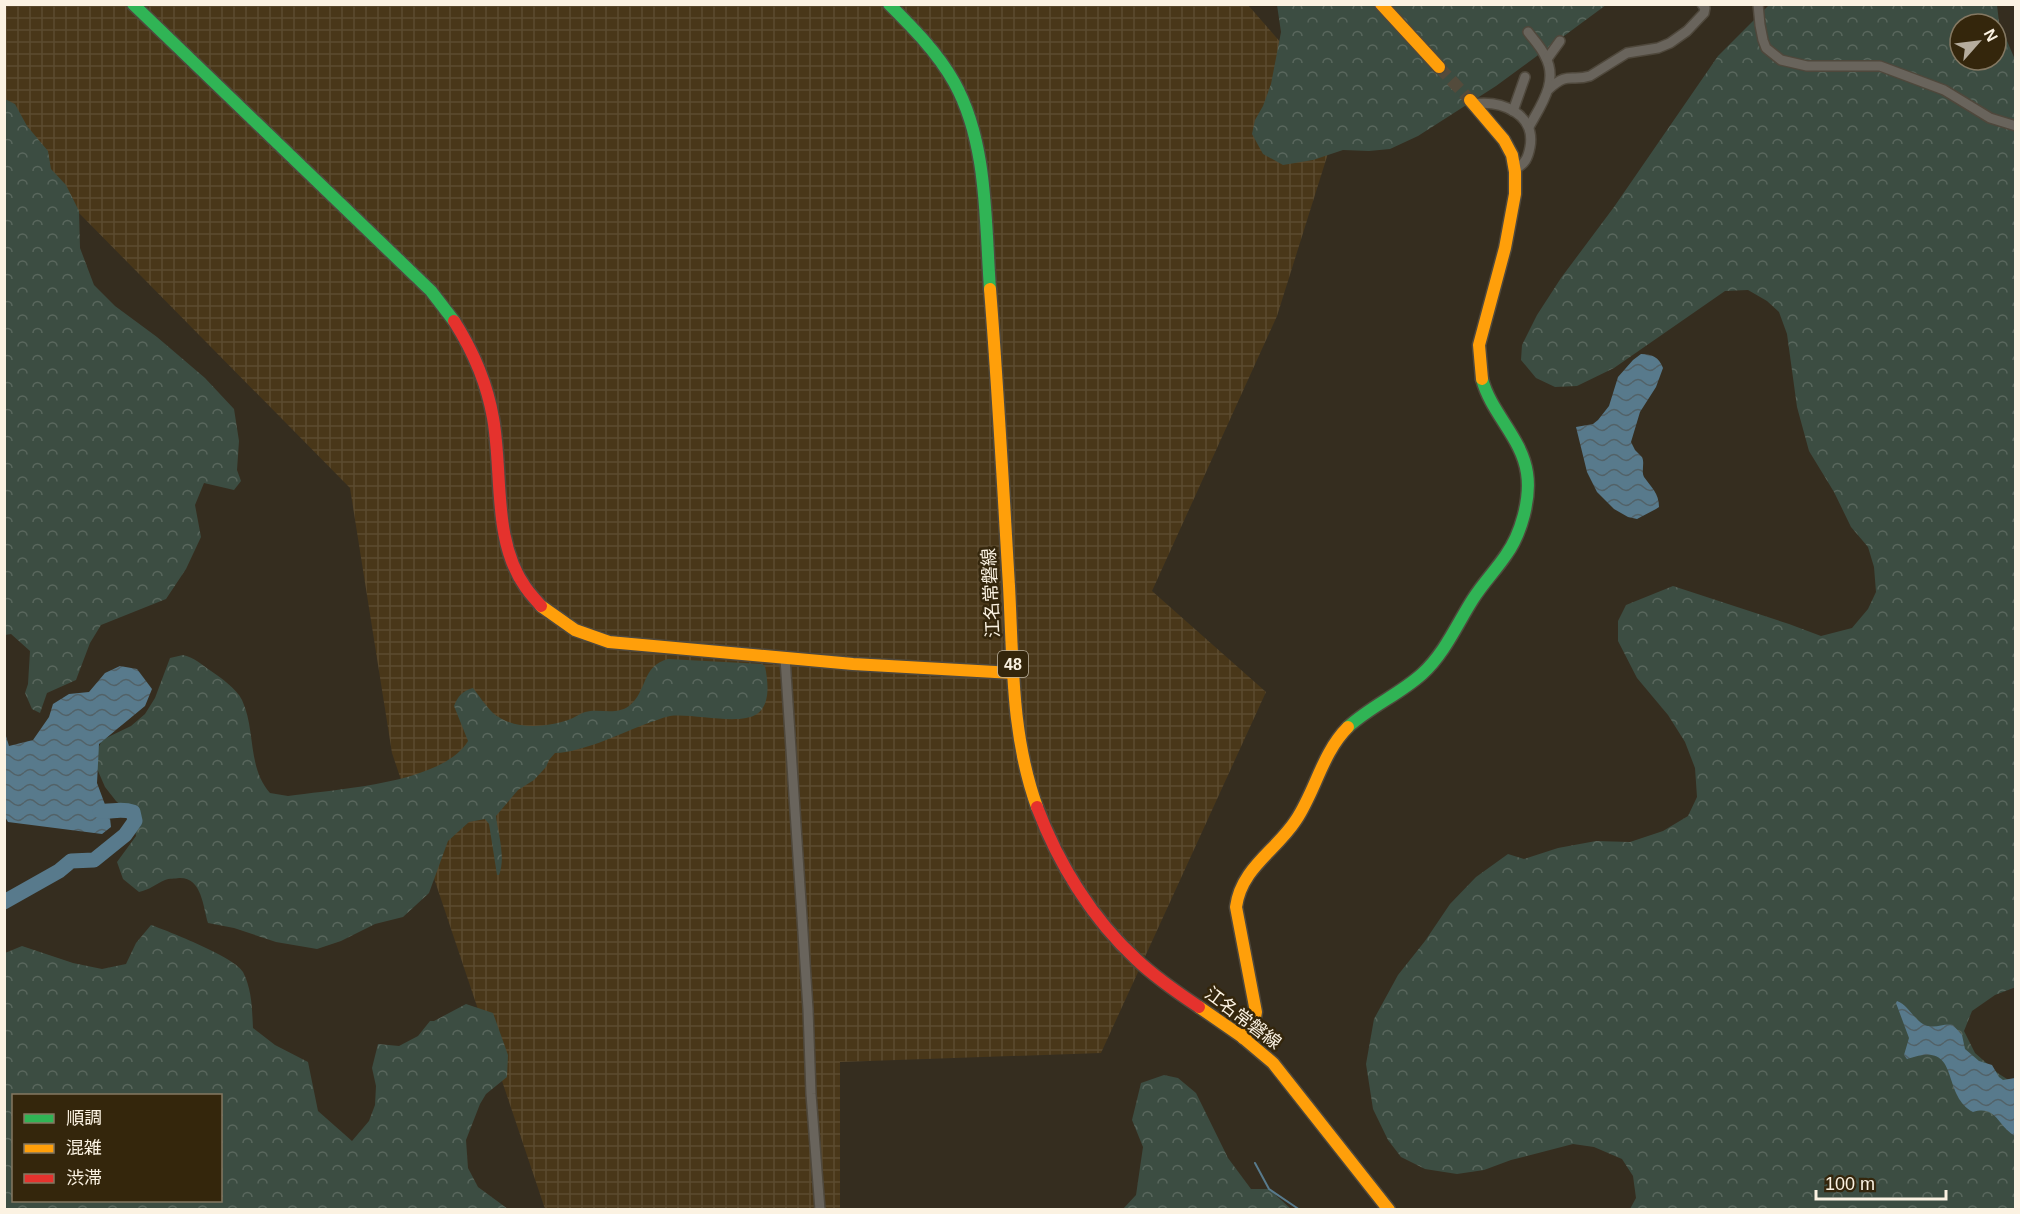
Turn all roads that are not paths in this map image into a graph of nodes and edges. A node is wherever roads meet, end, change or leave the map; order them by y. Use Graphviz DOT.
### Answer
graph roads {
  1 [pos="133,4"];
  2 [pos="889,4"];
  3 [pos="1381,4"];
  4 [pos="1758,4"];
  5 [pos="1705,6"];
  6 [pos="1528,32"];
  7 [pos="1560,41"];
  8 [pos="1547,59"];
  9 [pos="1439,67"];
  10 [pos="1525,77"];
  11 [pos="1549,89"];
  12 [pos="1472,102"];
  13 [pos="1514,111"];
  14 [pos="2016,126"];
  15 [pos="1529,127"];
  16 [pos="1515,169"];
  17 [pos="786,658"];
  18 [pos="1013,673"];
  19 [pos="1243,1038"];
  20 [pos="820,1209"];
  21 [pos="1389,1209"];
  1 -- 17 [label="street"];
  2 -- 18 [label="street, 江名常磐線 / 48"];
  3 -- 9 [label="street"];
  4 -- 14 [label="street"];
  5 -- 11 [label="street"];
  6 -- 8 [label="street"];
  7 -- 8 [label="street"];
  8 -- 11 [label="street"];
  10 -- 13 [label="street"];
  11 -- 15 [label="street"];
  12 -- 13 [label="street"];
  12 -- 16 [label="street"];
  13 -- 15 [label="street"];
  15 -- 16 [label="street"];
  16 -- 19 [label="street"];
  17 -- 18 [label="street"];
  17 -- 20 [label="street"];
  18 -- 19 [label="street, 江名常磐線 / 48"];
  19 -- 21 [label="street, 江名常磐線 / 48"];
}
